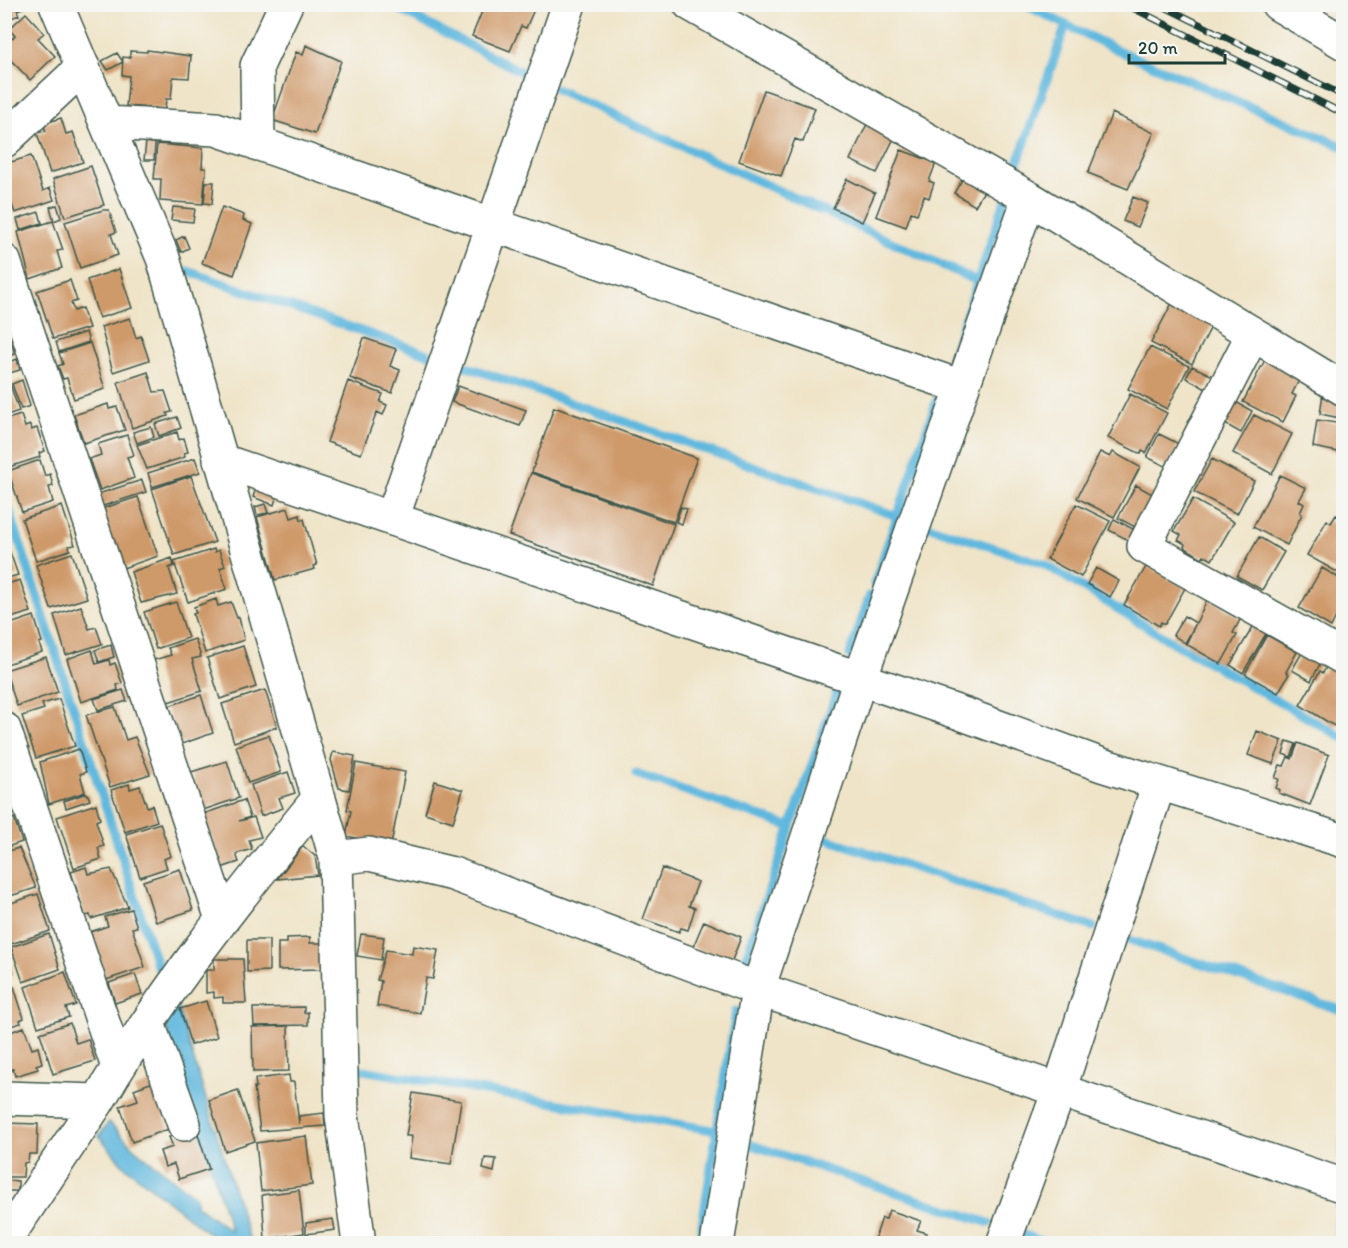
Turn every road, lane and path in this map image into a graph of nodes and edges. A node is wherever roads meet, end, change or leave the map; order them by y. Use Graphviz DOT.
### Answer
graph roads {
  1 [pos="56,4"];
  2 [pos="286,4"];
  3 [pos="568,4"];
  4 [pos="690,4"];
  5 [pos="1278,4"];
  6 [pos="1344,43"];
  7 [pos="83,67"];
  8 [pos="107,123"];
  9 [pos="4,141"];
  10 [pos="258,144"];
  11 [pos="1029,198"];
  12 [pos="492,225"];
  13 [pos="4,261"];
  14 [pos="1253,334"];
  15 [pos="962,387"];
  16 [pos="1344,389"];
  17 [pos="220,460"];
  18 [pos="392,519"];
  19 [pos="1344,657"];
  20 [pos="860,679"];
  21 [pos="4,729"];
  22 [pos="1159,783"];
  23 [pos="319,798"];
  24 [pos="1344,842"];
  25 [pos="336,858"];
  26 [pos="222,919"];
  27 [pos="758,989"];
  28 [pos="148,1023"];
  29 [pos="118,1067"];
  30 [pos="1059,1091"];
  31 [pos="4,1098"];
  32 [pos="98,1101"];
  33 [pos="184,1124"];
  34 [pos="1344,1186"];
  35 [pos="4,1242"];
  36 [pos="359,1244"];
  37 [pos="717,1244"];
  38 [pos="1003,1244"];
  1 -- 7 [label="street"];
  2 -- 10 [label="street"];
  3 -- 12 [label="street"];
  4 -- 11 [label="street"];
  5 -- 6 [label="street"];
  7 -- 8 [label="street"];
  7 -- 9 [label="street"];
  8 -- 10 [label="street"];
  8 -- 17 [label="street"];
  10 -- 12 [label="street"];
  11 -- 14 [label="street"];
  11 -- 15 [label="street"];
  12 -- 15 [label="street"];
  12 -- 18 [label="street"];
  13 -- 26 [label="street"];
  14 -- 16 [label="street"];
  14 -- 19 [label="street"];
  15 -- 20 [label="street"];
  17 -- 18 [label="street"];
  17 -- 23 [label="street"];
  18 -- 20 [label="street"];
  20 -- 22 [label="street"];
  20 -- 27 [label="street"];
  21 -- 29 [label="street"];
  22 -- 24 [label="street"];
  22 -- 30 [label="street"];
  23 -- 25 [label="street"];
  23 -- 26 [label="street"];
  25 -- 27 [label="street"];
  25 -- 36 [label="street"];
  26 -- 28 [label="street"];
  27 -- 30 [label="street"];
  27 -- 37 [label="street"];
  28 -- 29 [label="street"];
  28 -- 33 [label="street"];
  29 -- 32 [label="street"];
  30 -- 34 [label="street"];
  30 -- 38 [label="street"];
  31 -- 32 [label="street"];
  32 -- 35 [label="street"];
}
